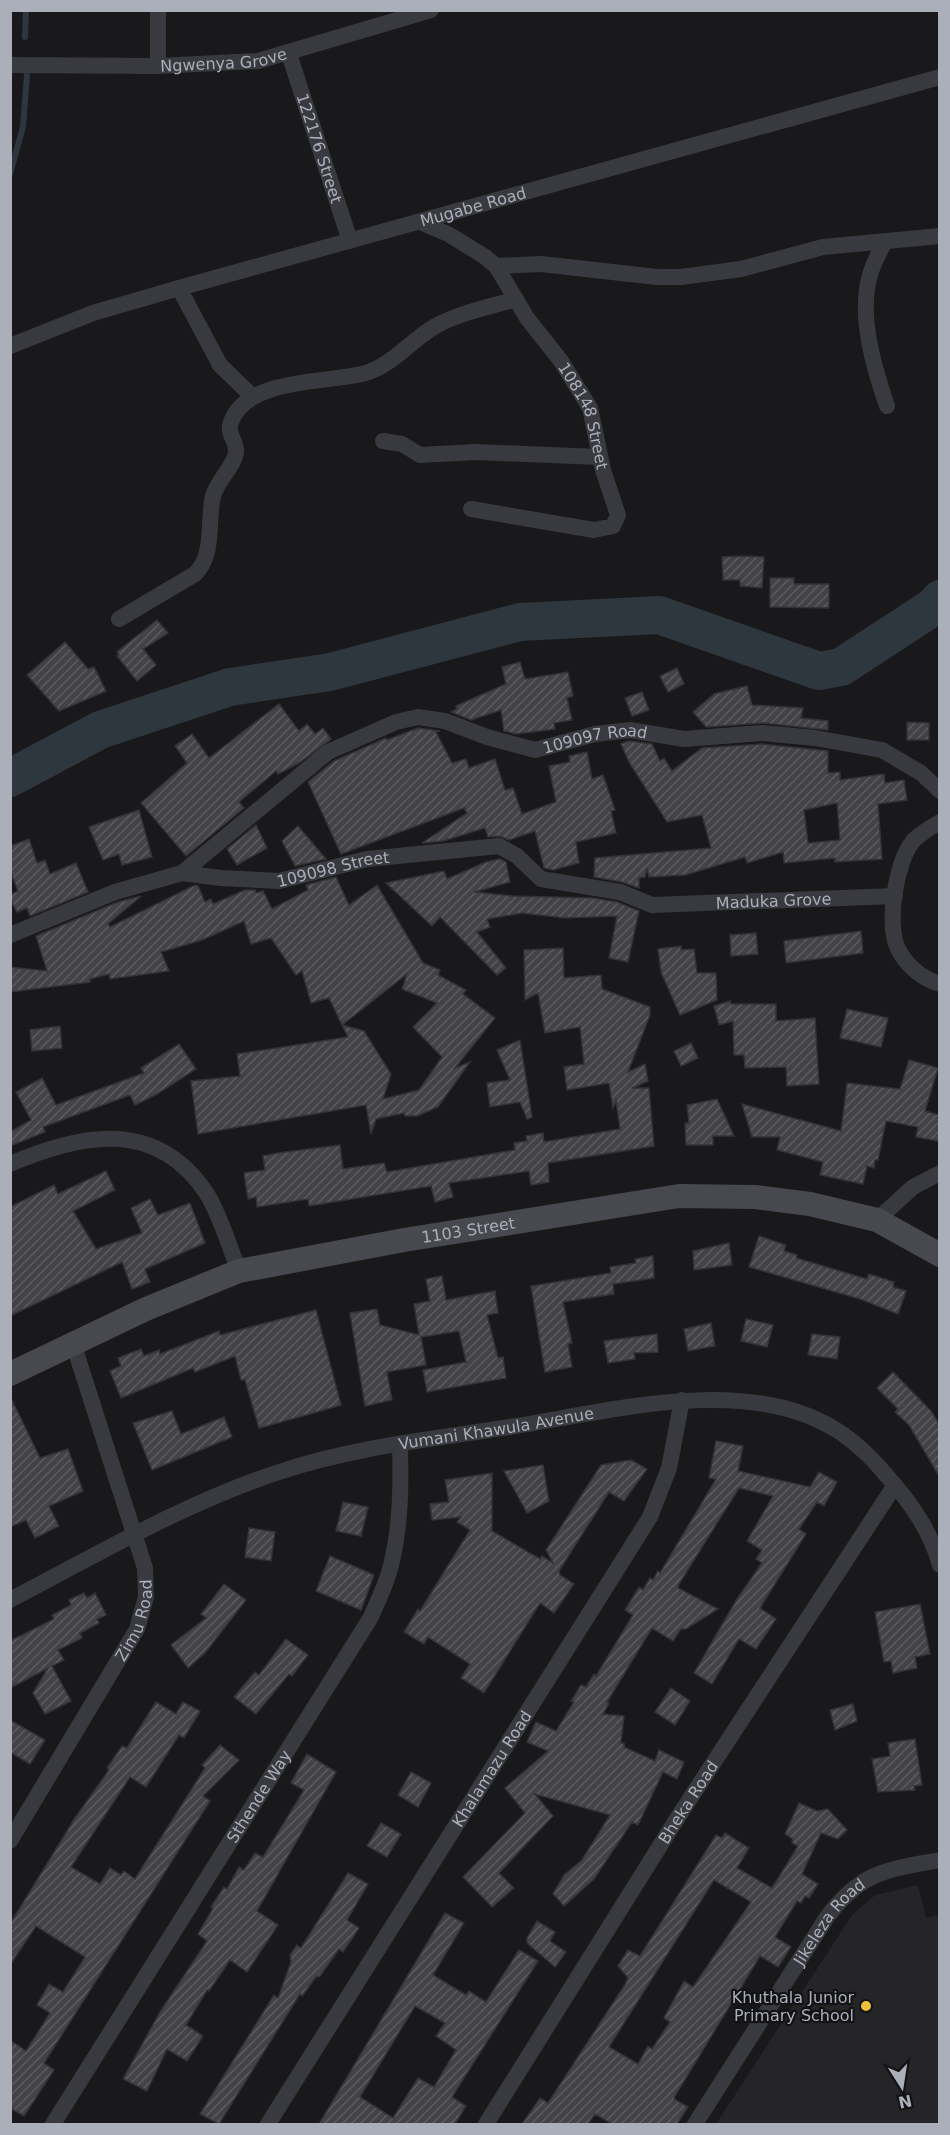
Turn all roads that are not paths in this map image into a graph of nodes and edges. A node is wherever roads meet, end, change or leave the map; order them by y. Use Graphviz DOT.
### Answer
graph roads {
  1 [pos="158,10"];
  2 [pos="431,10"];
  3 [pos="289,54"];
  4 [pos="10,65"];
  5 [pos="158,66"];
  6 [pos="939,77"];
  7 [pos="420,222"];
  8 [pos="939,236"];
  9 [pos="350,241"];
  10 [pos="885,241"];
  11 [pos="496,266"];
  12 [pos="179,288"];
  13 [pos="516,299"];
  14 [pos="10,346"];
  15 [pos="253,397"];
  16 [pos="887,406"];
  17 [pos="383,441"];
  18 [pos="599,458"];
  19 [pos="471,508"];
  20 [pos="119,619"];
  21 [pos="939,791"];
  22 [pos="939,822"];
  23 [pos="182,873"];
  24 [pos="895,896"];
  25 [pos="652,905"];
  26 [pos="10,935"];
  27 [pos="939,984"];
  28 [pos="10,1164"];
  29 [pos="939,1173"];
  30 [pos="877,1220"];
  31 [pos="939,1255"];
  32 [pos="239,1271"];
  33 [pos="73,1343"];
  34 [pos="10,1374"];
  35 [pos="682,1400"];
  36 [pos="400,1445"];
  37 [pos="895,1485"];
  38 [pos="135,1534"];
  39 [pos="939,1565"];
  40 [pos="10,1600"];
  41 [pos="10,1841"];
  42 [pos="939,1860"];
  43 [pos="53,2124"];
  44 [pos="268,2124"];
  45 [pos="486,2124"];
  46 [pos="695,2124"];
  1 -- 5 [label="street"];
  2 -- 3 [label="street, Ngwenya Grove"];
  3 -- 5 [label="street, Ngwenya Grove"];
  3 -- 9 [label="street, 122176 Street"];
  4 -- 5 [label="street, Ngwenya Grove"];
  6 -- 7 [label="street, Mugabe Road"];
  7 -- 9 [label="street, Mugabe Road"];
  7 -- 11 [label="street, 108148 Street"];
  8 -- 10 [label="street"];
  9 -- 12 [label="street, Mugabe Road"];
  10 -- 11 [label="street"];
  10 -- 16 [label="street"];
  11 -- 13 [label="street, 108148 Street"];
  12 -- 14 [label="street, Mugabe Road"];
  12 -- 15 [label="street"];
  13 -- 15 [label="street"];
  13 -- 18 [label="street, 108148 Street"];
  15 -- 20 [label="street"];
  17 -- 18 [label="street"];
  18 -- 19 [label="street, 108148 Street"];
  21 -- 23 [label="street, 109097 Road"];
  22 -- 24 [label="street"];
  23 -- 25 [label="street, 109098 Street"];
  23 -- 26 [label="street, 109098 Street"];
  24 -- 25 [label="street, Maduka Grove"];
  24 -- 27 [label="street"];
  28 -- 32 [label="street"];
  29 -- 30 [label="street"];
  30 -- 31 [label="street, 1103 Street"];
  30 -- 32 [label="street, 1103 Street"];
  32 -- 33 [label="street, 1103 Street"];
  33 -- 34 [label="street, 1103 Street"];
  33 -- 38 [label="street, Zimu Road"];
  35 -- 36 [label="street, Vumani Khawula Avenue"];
  35 -- 37 [label="street, Vumani Khawula Avenue"];
  35 -- 44 [label="street, Khalamazu Road"];
  36 -- 38 [label="street, Vumani Khawula Avenue"];
  36 -- 43 [label="street, Sthende Way"];
  37 -- 39 [label="street, Vumani Khawula Avenue"];
  37 -- 45 [label="street, Bheka Road"];
  38 -- 40 [label="street, Vumani Khawula Avenue"];
  38 -- 41 [label="street, Zimu Road"];
  42 -- 46 [label="street, Jikeleza Road"];
}
